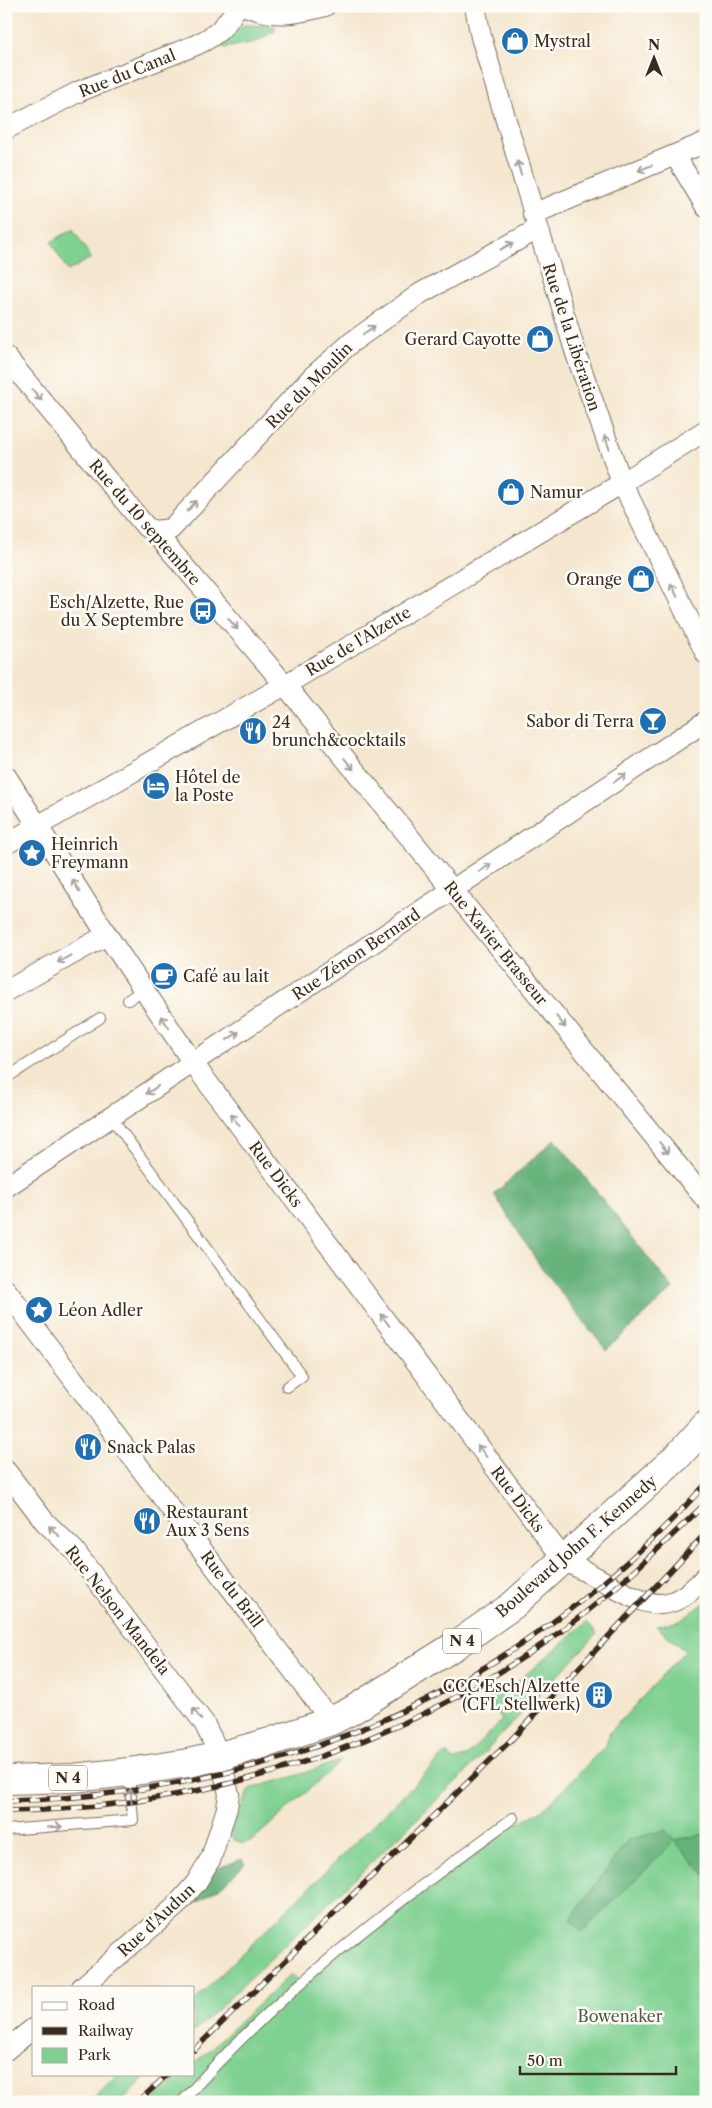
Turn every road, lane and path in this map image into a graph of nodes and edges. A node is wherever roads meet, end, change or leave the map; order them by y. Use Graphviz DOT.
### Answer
graph roads {
  1 [pos="237,6"];
  2 [pos="245,6"];
  3 [pos="325,6"];
  4 [pos="475,6"];
  5 [pos="6,129"];
  6 [pos="706,142"];
  7 [pos="675,155"];
  8 [pos="706,208"];
  9 [pos="535,222"];
  10 [pos="6,357"];
  11 [pos="706,430"];
  12 [pos="622,483"];
  13 [pos="154,532"];
  14 [pos="700,630"];
  15 [pos="706,654"];
  16 [pos="285,686"];
  17 [pos="706,721"];
  18 [pos="6,776"];
  19 [pos="38,826"];
  20 [pos="6,844"];
  21 [pos="452,890"];
  22 [pos="107,935"];
  23 [pos="6,991"];
  24 [pos="100,1018"];
  25 [pos="192,1063"];
  26 [pos="6,1078"];
  27 [pos="111,1118"];
  28 [pos="6,1187"];
  29 [pos="706,1200"];
  30 [pos="6,1290"];
  31 [pos="287,1387"];
  32 [pos="706,1425"];
  33 [pos="6,1471"];
  34 [pos="564,1560"];
  35 [pos="706,1576"];
  36 [pos="331,1720"];
  37 [pos="220,1756"];
  38 [pos="128,1772"];
  39 [pos="6,1780"];
  40 [pos="513,1818"];
  41 [pos="6,1830"];
  42 [pos="83,1986"];
  43 [pos="32,2030"];
  44 [pos="6,2050"];
  45 [pos="182,2102"];
  1 -- 5 [label="street, Rue du Canal"];
  2 -- 3 [label="street"];
  9 -- 4 [label="street, Rue de la Libération, one-way"];
  6 -- 7 [label="street, Rue du Moulin"];
  7 -- 8 [label="street"];
  7 -- 9 [label="street, Rue du Moulin, one-way"];
  12 -- 9 [label="street, Rue de la Libération, one-way"];
  13 -- 9 [label="street, Rue du Moulin, one-way"];
  10 -- 13 [label="street, Rue du 10 septembre, one-way"];
  11 -- 12 [label="street, Rue de l'Alzette"];
  14 -- 12 [label="street, Rue de la Libération, one-way"];
  12 -- 16 [label="street, Rue de l'Alzette"];
  13 -- 16 [label="street, Rue du 10 septembre, one-way"];
  14 -- 15 [label="street, Rue de la Libération"];
  16 -- 19 [label="street, Rue de l'Alzette"];
  16 -- 21 [label="street, Rue Xavier Brasseur, one-way"];
  21 -- 17 [label="street, Rue Zénon Bernard, one-way"];
  18 -- 19 [label="street, Rue Dicks"];
  19 -- 20 [label="street, Rue de l'Alzette"];
  22 -- 19 [label="street, Rue Dicks, one-way"];
  25 -- 21 [label="street, Rue Zénon Bernard, one-way"];
  21 -- 29 [label="street, Rue Xavier Brasseur, one-way"];
  22 -- 23 [label="street, one-way"];
  25 -- 22 [label="street, Rue Dicks, one-way"];
  24 -- 26 [label="lane"];
  25 -- 27 [label="street, Rue Zénon Bernard, one-way"];
  34 -- 25 [label="street, Rue Dicks, one-way"];
  27 -- 28 [label="street, Rue Zénon Bernard"];
  27 -- 31 [label="lane"];
  30 -- 36 [label="street, Rue du Brill"];
  32 -- 34 [label="main road, Boulevard John F. Kennedy / N 4"];
  37 -- 33 [label="street, Rue Nelson Mandela, one-way"];
  34 -- 35 [label="street"];
  34 -- 36 [label="main road, Boulevard John F. Kennedy / N 4"];
  36 -- 37 [label="main road, Boulevard John F. Kennedy / N 4"];
  37 -- 38 [label="main road, N 4"];
  37 -- 42 [label="street, Rue d'Audun"];
  38 -- 39 [label="main road, N 4"];
  41 -- 38 [label="lane, one-way"];
  40 -- 45 [label="lane"];
  43 -- 44 [label="street"];
}
